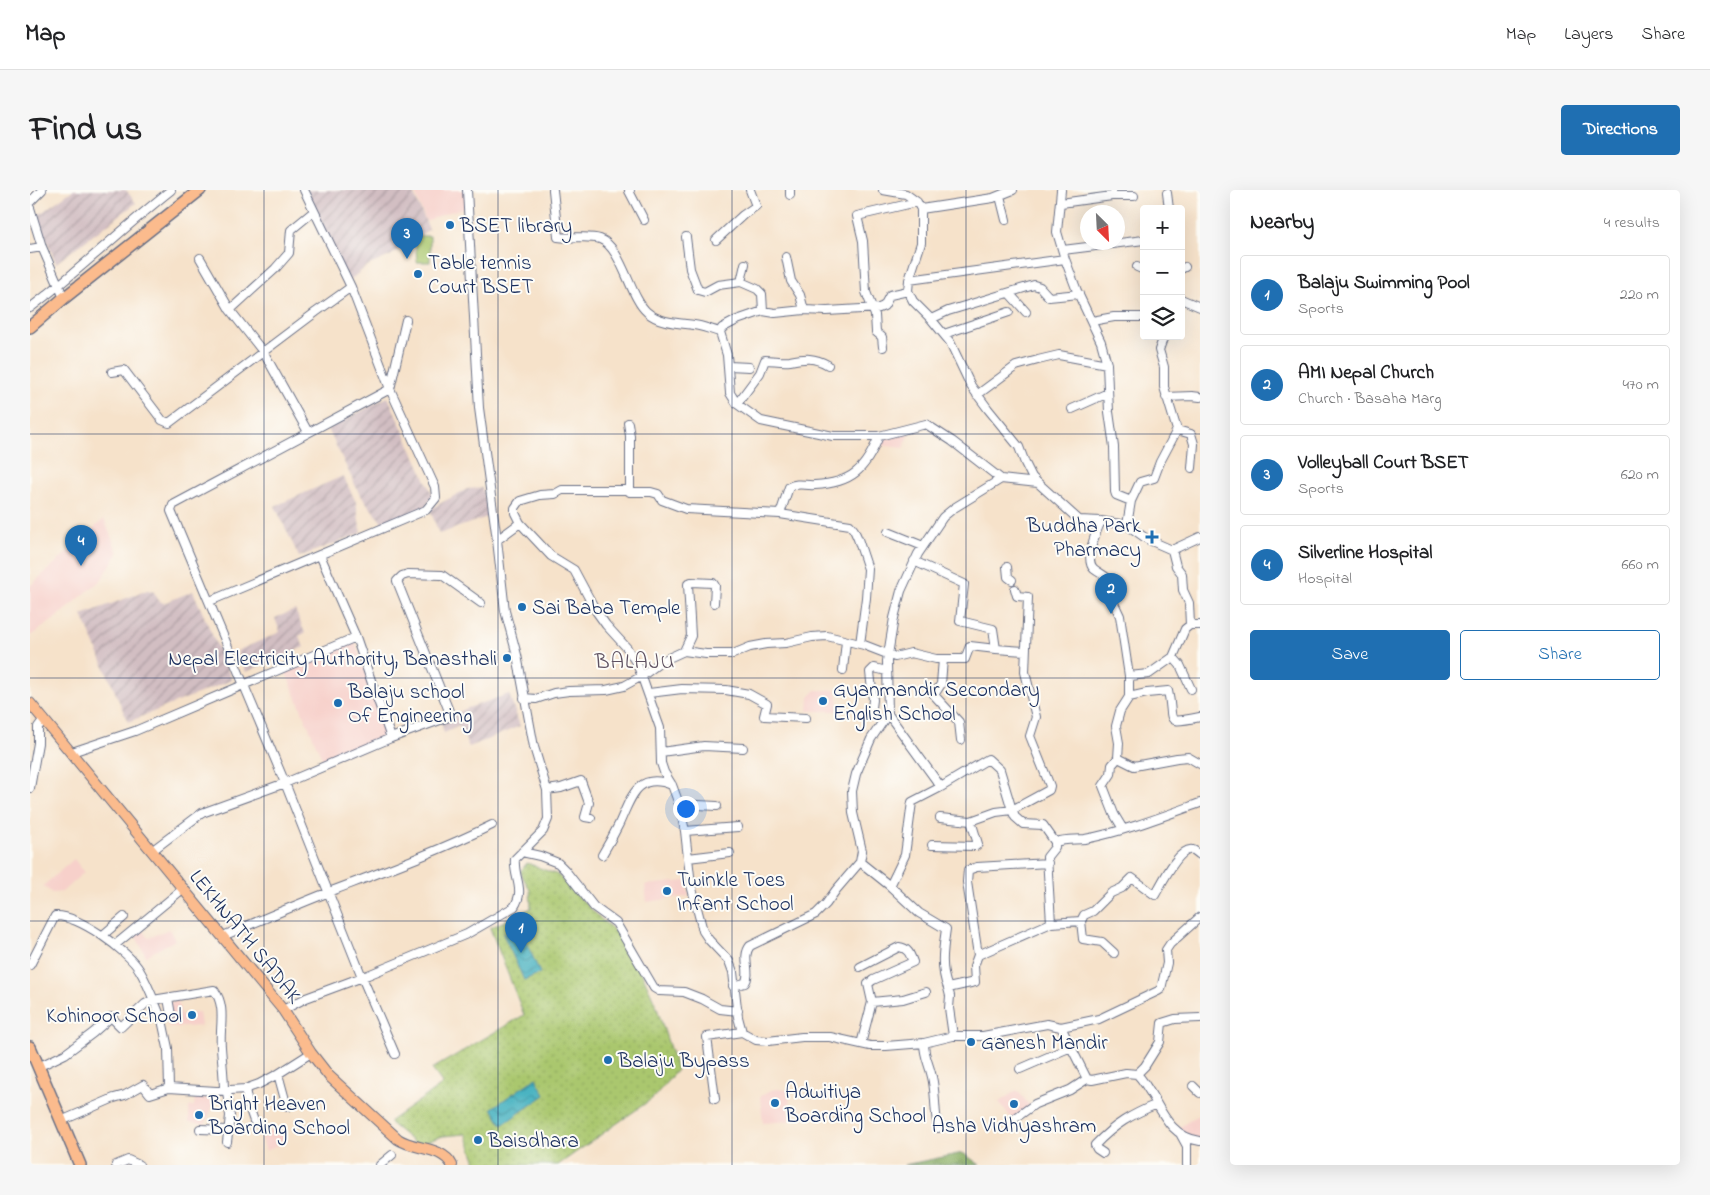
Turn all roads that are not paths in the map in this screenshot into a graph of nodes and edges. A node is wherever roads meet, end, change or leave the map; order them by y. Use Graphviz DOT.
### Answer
graph roads {
  1 [pos="42,190"];
  2 [pos="171,190"];
  3 [pos="200,190"];
  4 [pos="304,190"];
  5 [pos="467,190"];
  6 [pos="553,190"];
  7 [pos="630,190"];
  8 [pos="750,190"];
  9 [pos="883,190"];
  10 [pos="1013,190"];
  11 [pos="1061,190"];
  12 [pos="906,192"];
  13 [pos="1167,193"];
  14 [pos="995,194"];
  15 [pos="1101,194"];
  16 [pos="1134,196"];
  17 [pos="30,202"];
  18 [pos="1061,203"];
  19 [pos="1168,205"];
  20 [pos="919,206"];
  21 [pos="30,208"];
  22 [pos="313,212"];
  23 [pos="644,220"];
  24 [pos="1006,220"];
  25 [pos="686,237"];
  26 [pos="716,240"];
  27 [pos="1140,240"];
  28 [pos="42,247"];
  29 [pos="30,250"];
  30 [pos="1063,250"];
  31 [pos="786,257"];
  32 [pos="200,258"];
  33 [pos="1065,259"];
  34 [pos="746,264"];
  35 [pos="909,280"];
  36 [pos="741,282"];
  37 [pos="58,286"];
  38 [pos="351,287"];
  39 [pos="908,291"];
  40 [pos="1009,293"];
  41 [pos="1079,294"];
  42 [pos="64,298"];
  43 [pos="1185,301"];
  44 [pos="1200,307"];
  45 [pos="30,308"];
  46 [pos="873,309"];
  47 [pos="230,310"];
  48 [pos="804,310"];
  49 [pos="763,311"];
  50 [pos="1009,312"];
  51 [pos="1026,312"];
  52 [pos="1140,316"];
  53 [pos="931,319"];
  54 [pos="406,320"];
  55 [pos="1092,321"];
  56 [pos="30,328"];
  57 [pos="720,332"];
  58 [pos="944,334"];
  59 [pos="1163,340"];
  60 [pos="883,347"];
  61 [pos="264,352"];
  62 [pos="1107,364"];
  63 [pos="828,365"];
  64 [pos="729,366"];
  65 [pos="749,366"];
  66 [pos="112,372"];
  67 [pos="390,389"];
  68 [pos="1108,393"];
  69 [pos="977,395"];
  70 [pos="1166,397"];
  71 [pos="1200,397"];
  72 [pos="737,404"];
  73 [pos="1072,409"];
  74 [pos="628,423"];
  75 [pos="1177,430"];
  76 [pos="308,432"];
  77 [pos="879,436"];
  78 [pos="1192,468"];
  79 [pos="1001,478"];
  80 [pos="1038,483"];
  81 [pos="630,492"];
  82 [pos="1131,501"];
  83 [pos="780,514"];
  84 [pos="1101,521"];
  85 [pos="520,523"];
  86 [pos="1127,525"];
  87 [pos="888,532"];
  88 [pos="1200,537"];
  89 [pos="497,540"];
  90 [pos="923,546"];
  91 [pos="1172,550"];
  92 [pos="320,555"];
  93 [pos="914,561"];
  94 [pos="1007,567"];
  95 [pos="1012,580"];
  96 [pos="1015,589"];
  97 [pos="210,601"];
  98 [pos="481,603"];
  99 [pos="714,603"];
  100 [pos="1190,625"];
  101 [pos="1200,625"];
  102 [pos="356,637"];
  103 [pos="846,641"];
  104 [pos="860,644"];
  105 [pos="996,649"];
  106 [pos="684,651"];
  107 [pos="1025,654"];
  108 [pos="888,655"];
  109 [pos="1173,657"];
  110 [pos="943,659"];
  111 [pos="843,670"];
  112 [pos="887,671"];
  113 [pos="642,676"];
  114 [pos="1129,676"];
  115 [pos="244,685"];
  116 [pos="1191,689"];
  117 [pos="649,693"];
  118 [pos="524,698"];
  119 [pos="1128,698"];
  120 [pos="30,703"];
  121 [pos="888,714"];
  122 [pos="871,715"];
  123 [pos="1200,717"];
  124 [pos="806,718"];
  125 [pos="44,719"];
  126 [pos="391,738"];
  127 [pos="961,740"];
  128 [pos="743,748"];
  129 [pos="72,752"];
  130 [pos="662,752"];
  131 [pos="1118,758"];
  132 [pos="1200,764"];
  133 [pos="285,783"];
  134 [pos="672,785"];
  135 [pos="30,788"];
  136 [pos="941,788"];
  137 [pos="547,790"];
  138 [pos="1200,803"];
  139 [pos="679,804"];
  140 [pos="717,806"];
  141 [pos="1012,810"];
  142 [pos="591,818"];
  143 [pos="940,818"];
  144 [pos="971,821"];
  145 [pos="492,824"];
  146 [pos="738,826"];
  147 [pos="1122,829"];
  148 [pos="686,831"];
  149 [pos="1055,842"];
  150 [pos="932,845"];
  151 [pos="153,850"];
  152 [pos="522,852"];
  153 [pos="730,853"];
  154 [pos="602,854"];
  155 [pos="1200,854"];
  156 [pos="688,858"];
  157 [pos="860,862"];
  158 [pos="1048,863"];
  159 [pos="890,886"];
  160 [pos="184,888"];
  161 [pos="329,892"];
  162 [pos="124,917"];
  163 [pos="1200,917"];
  164 [pos="1081,921"];
  165 [pos="1051,923"];
  166 [pos="103,936"];
  167 [pos="223,936"];
  168 [pos="115,945"];
  169 [pos="1114,953"];
  170 [pos="978,954"];
  171 [pos="30,966"];
  172 [pos="860,967"];
  173 [pos="362,977"];
  174 [pos="733,986"];
  175 [pos="948,988"];
  176 [pos="926,992"];
  177 [pos="168,998"];
  178 [pos="154,1000"];
  179 [pos="872,1002"];
  180 [pos="283,1010"];
  181 [pos="738,1010"];
  182 [pos="1200,1018"];
  183 [pos="162,1020"];
  184 [pos="1061,1027"];
  185 [pos="742,1032"];
  186 [pos="953,1036"];
  187 [pos="924,1042"];
  188 [pos="861,1044"];
  189 [pos="30,1047"];
  190 [pos="1071,1047"];
  191 [pos="311,1053"];
  192 [pos="395,1054"];
  193 [pos="38,1067"];
  194 [pos="1020,1069"];
  195 [pos="278,1074"];
  196 [pos="1137,1074"];
  197 [pos="1086,1079"];
  198 [pos="1193,1086"];
  199 [pos="169,1088"];
  200 [pos="245,1089"];
  201 [pos="226,1091"];
  202 [pos="1200,1093"];
  203 [pos="715,1099"];
  204 [pos="1157,1104"];
  205 [pos="287,1107"];
  206 [pos="62,1121"];
  207 [pos="254,1121"];
  208 [pos="1010,1122"];
  209 [pos="938,1128"];
  210 [pos="200,1129"];
  211 [pos="227,1130"];
  212 [pos="1181,1135"];
  213 [pos="1200,1141"];
  214 [pos="227,1142"];
  215 [pos="1104,1153"];
  216 [pos="392,1154"];
  217 [pos="80,1165"];
  218 [pos="116,1165"];
  219 [pos="139,1165"];
  220 [pos="380,1165"];
  221 [pos="452,1165"];
  222 [pos="1187,1165"];
  1 -- 17 [label="street"];
  2 -- 37 [label="street"];
  3 -- 42 [label="highway"];
  4 -- 22 [label="street"];
  5 -- 89 [label="street"];
  6 -- 57 [label="street"];
  7 -- 23 [label="street"];
  8 -- 26 [label="street"];
  9 -- 12 [label="street"];
  10 -- 14 [label="street"];
  11 -- 18 [label="street"];
  12 -- 20 [label="street"];
  13 -- 19 [label="street"];
  14 -- 20 [label="street"];
  14 -- 24 [label="street"];
  15 -- 16 [label="street"];
  15 -- 18 [label="street"];
  18 -- 30 [label="street"];
  20 -- 35 [label="street"];
  20 -- 46 [label="street"];
  21 -- 28 [label="street"];
  22 -- 38 [label="street"];
  22 -- 47 [label="street"];
  25 -- 36 [label="street"];
  27 -- 30 [label="street"];
  28 -- 29 [label="street"];
  28 -- 37 [label="street"];
  30 -- 33 [label="street"];
  31 -- 48 [label="street"];
  32 -- 47 [label="street"];
  33 -- 35 [label="street"];
  33 -- 41 [label="street"];
  34 -- 36 [label="street"];
  35 -- 39 [label="street"];
  36 -- 49 [label="street"];
  37 -- 42 [label="street"];
  37 -- 45 [label="street"];
  38 -- 61 [label="street"];
  38 -- 67 [label="street"];
  39 -- 46 [label="street"];
  39 -- 53 [label="street"];
  40 -- 41 [label="street"];
  40 -- 51 [label="street"];
  40 -- 53 [label="street"];
  41 -- 55 [label="street"];
  42 -- 56 [label="highway"];
  43 -- 44 [label="street"];
  46 -- 48 [label="street"];
  46 -- 60 [label="street"];
  47 -- 61 [label="street"];
  48 -- 49 [label="street"];
  49 -- 57 [label="street"];
  50 -- 58 [label="street"];
  52 -- 55 [label="street"];
  53 -- 58 [label="street"];
  54 -- 67 [label="street"];
  55 -- 62 [label="street"];
  57 -- 64 [label="street"];
  58 -- 69 [label="street"];
  59 -- 70 [label="street"];
  61 -- 66 [label="street"];
  61 -- 76 [label="street"];
  62 -- 68 [label="street"];
  62 -- 69 [label="street"];
  63 -- 72 [label="street"];
  64 -- 65 [label="street"];
  64 -- 72 [label="street"];
  67 -- 76 [label="street"];
  67 -- 92 [label="street"];
  68 -- 73 [label="street"];
  68 -- 82 [label="street"];
  69 -- 80 [label="street"];
  70 -- 71 [label="street"];
  70 -- 75 [label="street"];
  72 -- 77 [label="street"];
  74 -- 81 [label="street"];
  75 -- 78 [label="street"];
  75 -- 82 [label="street"];
  76 -- 97 [label="street"];
  77 -- 79 [label="street"];
  77 -- 83 [label="street"];
  79 -- 80 [label="street"];
  79 -- 90 [label="street"];
  80 -- 84 [label="street"];
  81 -- 83 [label="street"];
  81 -- 85 [label="street"];
  82 -- 86 [label="street"];
  83 -- 104 [label="street"];
  84 -- 86 [label="street"];
  84 -- 114 [label="street"];
  85 -- 89 [label="street"];
  85 -- 113 [label="street"];
  86 -- 91 [label="street"];
  87 -- 90 [label="street"];
  88 -- 91 [label="street"];
  89 -- 118 [label="street"];
  90 -- 93 [label="street"];
  91 -- 100 [label="street"];
  92 -- 97 [label="street"];
  92 -- 102 [label="street"];
  93 -- 105 [label="street"];
  93 -- 108 [label="street"];
  94 -- 95 [label="street"];
  96 -- 107 [label="street"];
  97 -- 115 [label="street"];
  98 -- 126 [label="street"];
  99 -- 106 [label="street"];
  100 -- 101 [label="street"];
  100 -- 109 [label="street"];
  102 -- 115 [label="street"];
  102 -- 126 [label="street"];
  103 -- 104 [label="street"];
  103 -- 106 [label="street"];
  103 -- 111 [label="street"];
  104 -- 108 [label="street"];
  105 -- 107 [label="street"];
  105 -- 110 [label="street"];
  106 -- 113 [label="street"];
  107 -- 141 [label="street"];
  108 -- 110 [label="street"];
  108 -- 112 [label="street"];
  109 -- 114 [label="street"];
  109 -- 116 [label="street"];
  110 -- 127 [label="street"];
  112 -- 121 [label="street"];
  112 -- 122 [label="street"];
  113 -- 117 [label="street"];
  113 -- 118 [label="street"];
  114 -- 119 [label="street"];
  115 -- 129 [label="street"];
  115 -- 133 [label="street"];
  117 -- 124 [label="street"];
  117 -- 130 [label="street"];
  118 -- 137 [label="street"];
  119 -- 123 [label="street"];
  119 -- 131 [label="street"];
  120 -- 125 [label="main road, LEKHNATH SADAK"];
  121 -- 136 [label="street"];
  121 -- 157 [label="street"];
  125 -- 129 [label="main road, LEKHNATH SADAK"];
  125 -- 135 [label="street"];
  126 -- 133 [label="street"];
  128 -- 130 [label="street"];
  129 -- 151 [label="main road, LEKHNATH SADAK"];
  130 -- 134 [label="street"];
  131 -- 132 [label="street"];
  131 -- 147 [label="street"];
  133 -- 151 [label="street"];
  133 -- 161 [label="street"];
  134 -- 139 [label="street"];
  134 -- 154 [label="street"];
  136 -- 141 [label="street"];
  136 -- 159 [label="street"];
  137 -- 142 [label="street"];
  137 -- 152 [label="street"];
  138 -- 147 [label="street"];
  139 -- 140 [label="street"];
  139 -- 148 [label="street"];
  141 -- 144 [label="street"];
  141 -- 149 [label="street"];
  143 -- 144 [label="street"];
  144 -- 150 [label="street"];
  145 -- 161 [label="street"];
  146 -- 148 [label="street"];
  147 -- 149 [label="street"];
  148 -- 156 [label="street"];
  149 -- 158 [label="street"];
  151 -- 160 [label="main road, LEKHNATH SADAK"];
  152 -- 173 [label="street"];
  152 -- 181 [label="street"];
  153 -- 156 [label="street"];
  155 -- 164 [label="street"];
  156 -- 174 [label="street"];
  157 -- 159 [label="street"];
  157 -- 174 [label="street"];
  158 -- 165 [label="street"];
  158 -- 170 [label="street"];
  159 -- 175 [label="street"];
  160 -- 167 [label="main road, LEKHNATH SADAK"];
  160 -- 168 [label="street"];
  161 -- 167 [label="street"];
  161 -- 173 [label="street"];
  162 -- 166 [label="street"];
  163 -- 184 [label="street"];
  164 -- 165 [label="street"];
  164 -- 169 [label="street"];
  165 -- 170 [label="street"];
  166 -- 168 [label="street"];
  166 -- 171 [label="street"];
  167 -- 180 [label="main road, LEKHNATH SADAK"];
  168 -- 178 [label="street"];
  170 -- 175 [label="street"];
  172 -- 179 [label="street"];
  173 -- 180 [label="street"];
  173 -- 192 [label="street"];
  174 -- 181 [label="street"];
  175 -- 186 [label="street"];
  176 -- 179 [label="street"];
  177 -- 178 [label="street"];
  177 -- 183 [label="street"];
  177 -- 201 [label="street"];
  178 -- 183 [label="street"];
  178 -- 193 [label="street"];
  179 -- 188 [label="street"];
  180 -- 191 [label="main road, LEKHNATH SADAK"];
  181 -- 185 [label="street"];
  182 -- 196 [label="street"];
  183 -- 199 [label="street"];
  184 -- 186 [label="street"];
  184 -- 190 [label="street"];
  185 -- 188 [label="street"];
  185 -- 203 [label="street"];
  186 -- 187 [label="street"];
  187 -- 188 [label="street"];
  187 -- 209 [label="street"];
  189 -- 193 [label="highway"];
  190 -- 194 [label="street"];
  190 -- 197 [label="street"];
  191 -- 195 [label="street"];
  191 -- 221 [label="main road, LEKHNATH SADAK"];
  193 -- 206 [label="highway"];
  195 -- 200 [label="street"];
  195 -- 205 [label="street"];
  196 -- 197 [label="street"];
  196 -- 204 [label="street"];
  197 -- 208 [label="street"];
  198 -- 202 [label="street"];
  199 -- 201 [label="street"];
  199 -- 206 [label="street"];
  200 -- 201 [label="street"];
  200 -- 207 [label="street"];
  201 -- 211 [label="street"];
  204 -- 212 [label="street"];
  204 -- 215 [label="street"];
  206 -- 217 [label="highway"];
  210 -- 211 [label="street"];
  211 -- 214 [label="street"];
  212 -- 213 [label="street"];
  212 -- 222 [label="street"];
  216 -- 220 [label="street"];
  218 -- 219 [label="street"];
}
